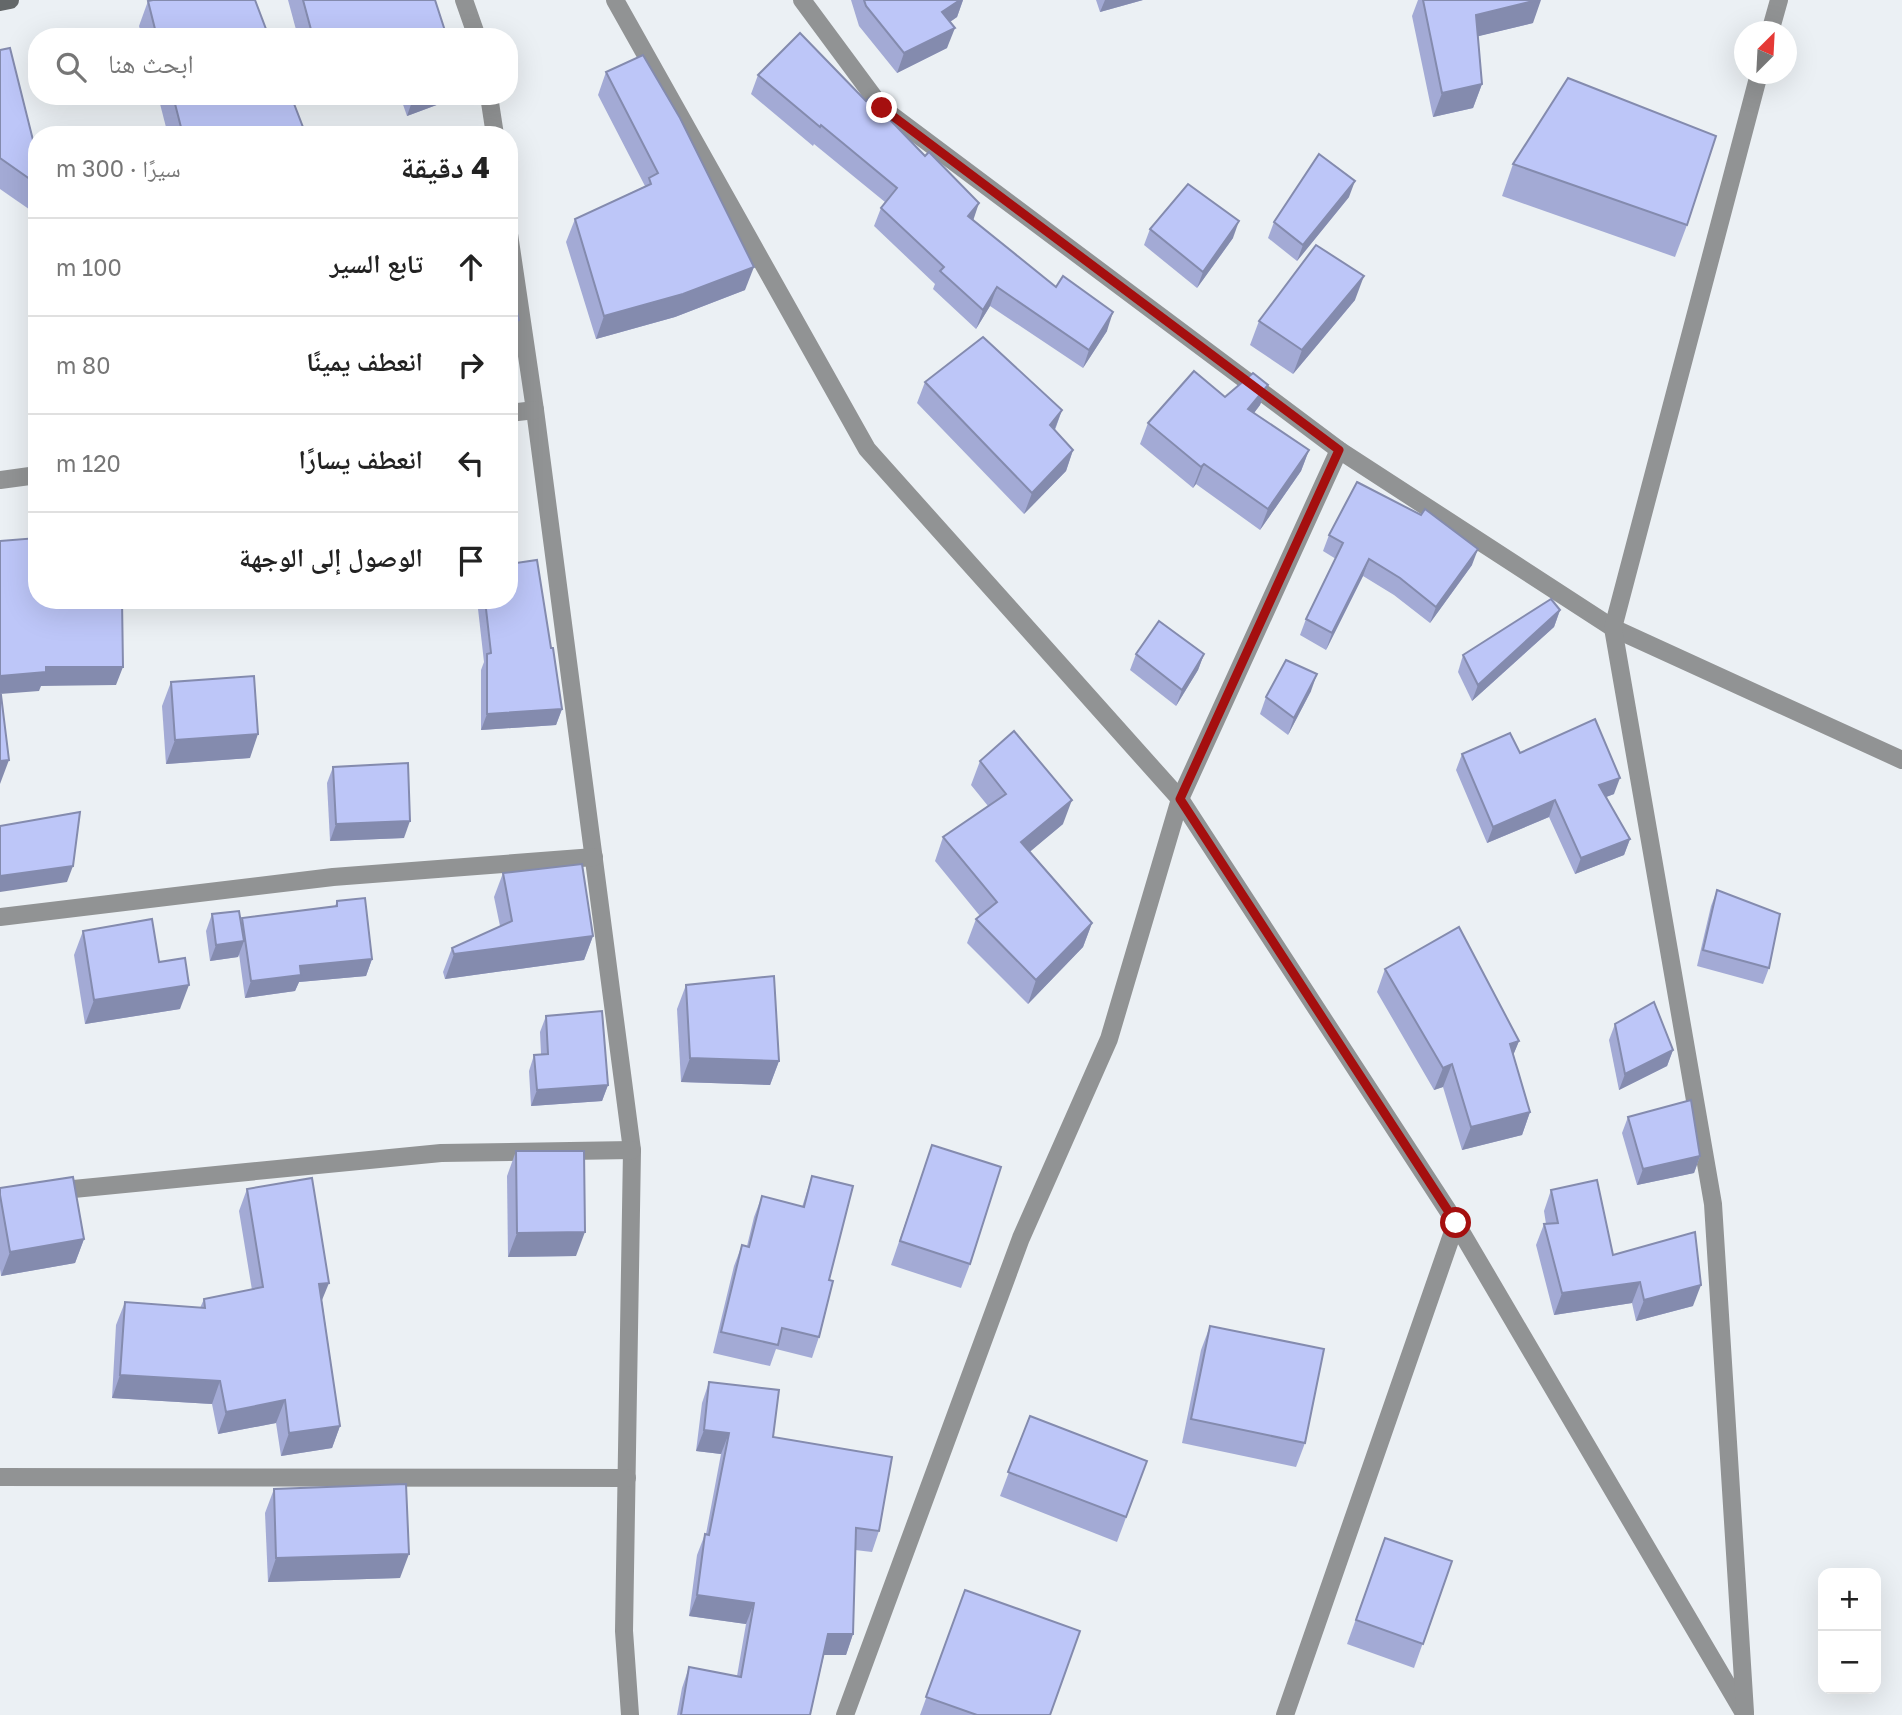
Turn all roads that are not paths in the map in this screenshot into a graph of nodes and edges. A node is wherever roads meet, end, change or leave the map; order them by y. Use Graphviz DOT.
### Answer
graph roads {
  1 [pos="10,0"];
  2 [pos="464,0"];
  3 [pos="615,0"];
  4 [pos="802,0"];
  5 [pos="1779,0"];
  6 [pos="0,2"];
  7 [pos="1773,21"];
  8 [pos="474,28"];
  9 [pos="1756,84"];
  10 [pos="490,105"];
  11 [pos="494,126"];
  12 [pos="518,294"];
  13 [pos="535,410"];
  14 [pos="518,412"];
  15 [pos="1339,450"];
  16 [pos="28,476"];
  17 [pos="0,480"];
  18 [pos="1613,628"];
  19 [pos="1902,760"];
  20 [pos="1180,799"];
  21 [pos="594,857"];
  22 [pos="0,917"];
  23 [pos="632,1150"];
  24 [pos="39,1193"];
  25 [pos="1456,1223"];
  26 [pos="0,1477"];
  27 [pos="627,1478"];
  28 [pos="630,1715"];
  29 [pos="845,1715"];
  30 [pos="1285,1715"];
  31 [pos="1745,1715"];
  1 -- 6 [label="main road"];
  2 -- 8 [label="street"];
  3 -- 20 [label="street"];
  4 -- 15 [label="street"];
  5 -- 7 [label="street"];
  9 -- 18 [label="street"];
  10 -- 11 [label="street"];
  12 -- 13 [label="street"];
  13 -- 14 [label="street"];
  13 -- 21 [label="street"];
  15 -- 18 [label="street"];
  15 -- 20 [label="street"];
  16 -- 17 [label="street"];
  18 -- 19 [label="street"];
  18 -- 31 [label="street"];
  20 -- 25 [label="street"];
  20 -- 29 [label="street"];
  21 -- 22 [label="street"];
  21 -- 23 [label="street"];
  23 -- 24 [label="street"];
  23 -- 27 [label="street"];
  25 -- 30 [label="street"];
  25 -- 31 [label="street"];
  26 -- 27 [label="street"];
  27 -- 28 [label="street"];
}
